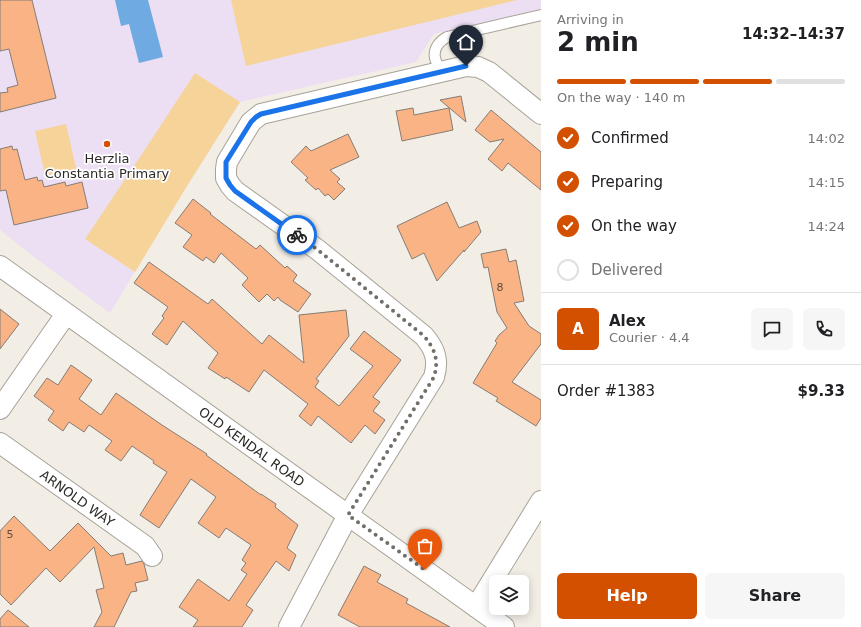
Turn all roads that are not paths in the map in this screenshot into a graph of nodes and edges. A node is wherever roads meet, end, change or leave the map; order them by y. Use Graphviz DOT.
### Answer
graph roads {
  1 [pos="541,16"];
  2 [pos="441,72"];
  3 [pos="541,114"];
  4 [pos="0,266"];
  5 [pos="66,314"];
  6 [pos="0,409"];
  7 [pos="0,443"];
  8 [pos="541,501"];
  9 [pos="348,515"];
  10 [pos="152,556"];
  11 [pos="476,607"];
  12 [pos="289,627"];
  13 [pos="504,627"];
  1 -- 2 [label="lane"];
  2 -- 3 [label="street"];
  2 -- 9 [label="street"];
  4 -- 5 [label="street, OLD KENDAL ROAD"];
  5 -- 6 [label="street"];
  5 -- 9 [label="street, OLD KENDAL ROAD"];
  7 -- 10 [label="street, ARNOLD WAY"];
  8 -- 11 [label="street"];
  9 -- 11 [label="street, OLD KENDAL ROAD"];
  9 -- 12 [label="street"];
  11 -- 13 [label="street, OLD KENDAL ROAD"];
}
